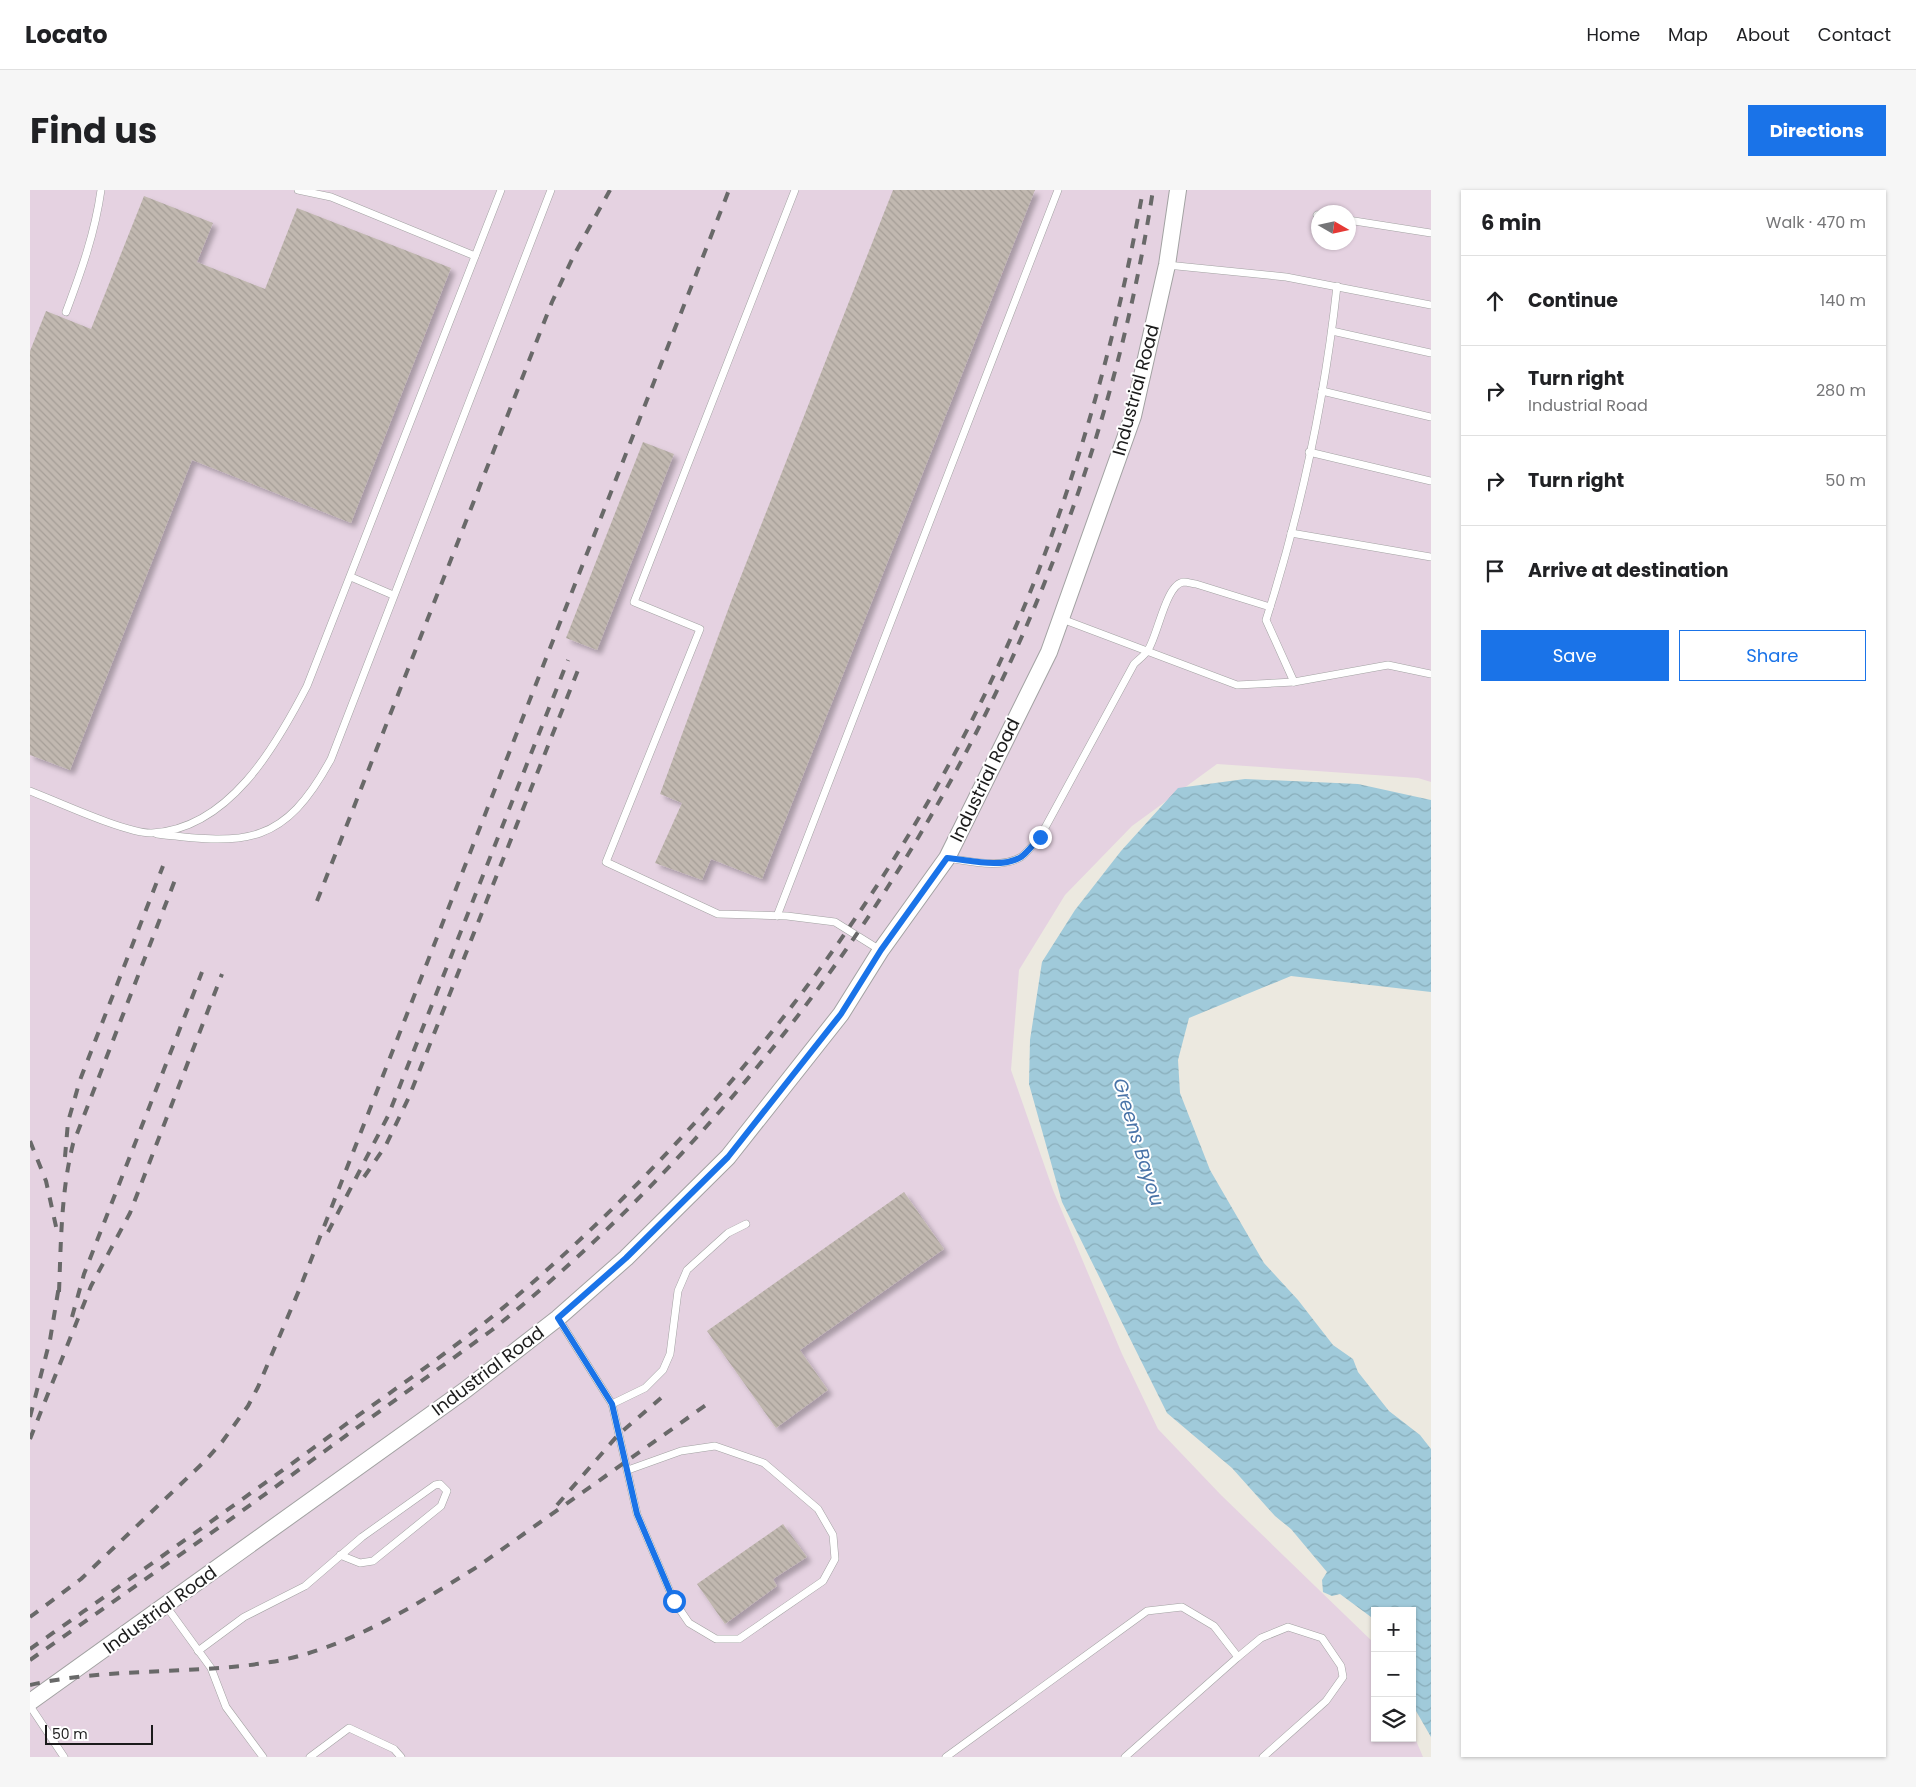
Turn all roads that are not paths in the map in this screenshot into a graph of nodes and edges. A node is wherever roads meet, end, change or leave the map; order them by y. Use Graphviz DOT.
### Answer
graph roads {
  1 [pos="101,190"];
  2 [pos="298,190"];
  3 [pos="501,190"];
  4 [pos="551,190"];
  5 [pos="795,190"];
  6 [pos="1058,190"];
  7 [pos="1178,190"];
  8 [pos="1356,221"];
  9 [pos="1431,233"];
  10 [pos="475,256"];
  11 [pos="1167,265"];
  12 [pos="1337,286"];
  13 [pos="1431,305"];
  14 [pos="66,312"];
  15 [pos="1332,331"];
  16 [pos="1431,353"];
  17 [pos="1322,391"];
  18 [pos="1431,417"];
  19 [pos="1308,452"];
  20 [pos="1431,481"];
  21 [pos="1291,533"];
  22 [pos="1431,557"];
  23 [pos="351,578"];
  24 [pos="393,595"];
  25 [pos="1270,607"];
  26 [pos="1062,618"];
  27 [pos="1148,651"];
  28 [pos="1431,674"];
  29 [pos="1294,682"];
  30 [pos="30,791"];
  31 [pos="151,833"];
  32 [pos="947,858"];
  33 [pos="777,916"];
  34 [pos="881,950"];
  35 [pos="746,1224"];
  36 [pos="558,1318"];
  37 [pos="612,1404"];
  38 [pos="628,1470"];
  39 [pos="340,1556"];
  40 [pos="166,1606"];
  41 [pos="198,1651"];
  42 [pos="1238,1657"];
  43 [pos="30,1702"];
  44 [pos="30,1706"];
  45 [pos="64,1757"];
  46 [pos="263,1757"];
  47 [pos="310,1757"];
  48 [pos="401,1757"];
  49 [pos="946,1757"];
  50 [pos="1125,1757"];
  51 [pos="1263,1757"];
  1 -- 14 [label="lane"];
  2 -- 10 [label="lane"];
  3 -- 10 [label="lane"];
  4 -- 24 [label="lane"];
  5 -- 33 [label="lane"];
  6 -- 33 [label="lane"];
  7 -- 11 [label="street, Industrial Road"];
  8 -- 9 [label="lane"];
  10 -- 23 [label="lane"];
  11 -- 12 [label="lane"];
  11 -- 26 [label="street, Industrial Road"];
  12 -- 13 [label="lane"];
  12 -- 15 [label="lane"];
  15 -- 16 [label="lane"];
  15 -- 17 [label="lane"];
  17 -- 18 [label="lane"];
  17 -- 19 [label="lane"];
  19 -- 20 [label="lane"];
  19 -- 21 [label="lane"];
  21 -- 22 [label="lane"];
  21 -- 25 [label="lane"];
  23 -- 24 [label="lane"];
  23 -- 31 [label="lane"];
  24 -- 31 [label="lane"];
  25 -- 27 [label="lane"];
  25 -- 29 [label="lane"];
  26 -- 27 [label="lane"];
  26 -- 32 [label="street, Industrial Road"];
  27 -- 29 [label="lane"];
  27 -- 32 [label="lane"];
  28 -- 29 [label="lane"];
  30 -- 31 [label="lane"];
  32 -- 34 [label="street, Industrial Road"];
  33 -- 34 [label="lane"];
  34 -- 36 [label="street, Industrial Road"];
  35 -- 37 [label="lane"];
  36 -- 37 [label="lane"];
  36 -- 40 [label="street, Industrial Road"];
  37 -- 38 [label="lane"];
  38 -- 38 [label="lane"];
  39 -- 39 [label="lane"];
  39 -- 41 [label="lane"];
  40 -- 41 [label="lane"];
  40 -- 43 [label="street, Industrial Road"];
  41 -- 46 [label="lane"];
  42 -- 49 [label="lane"];
  42 -- 50 [label="lane"];
  42 -- 51 [label="lane"];
  44 -- 45 [label="lane"];
  47 -- 48 [label="lane"];
}
